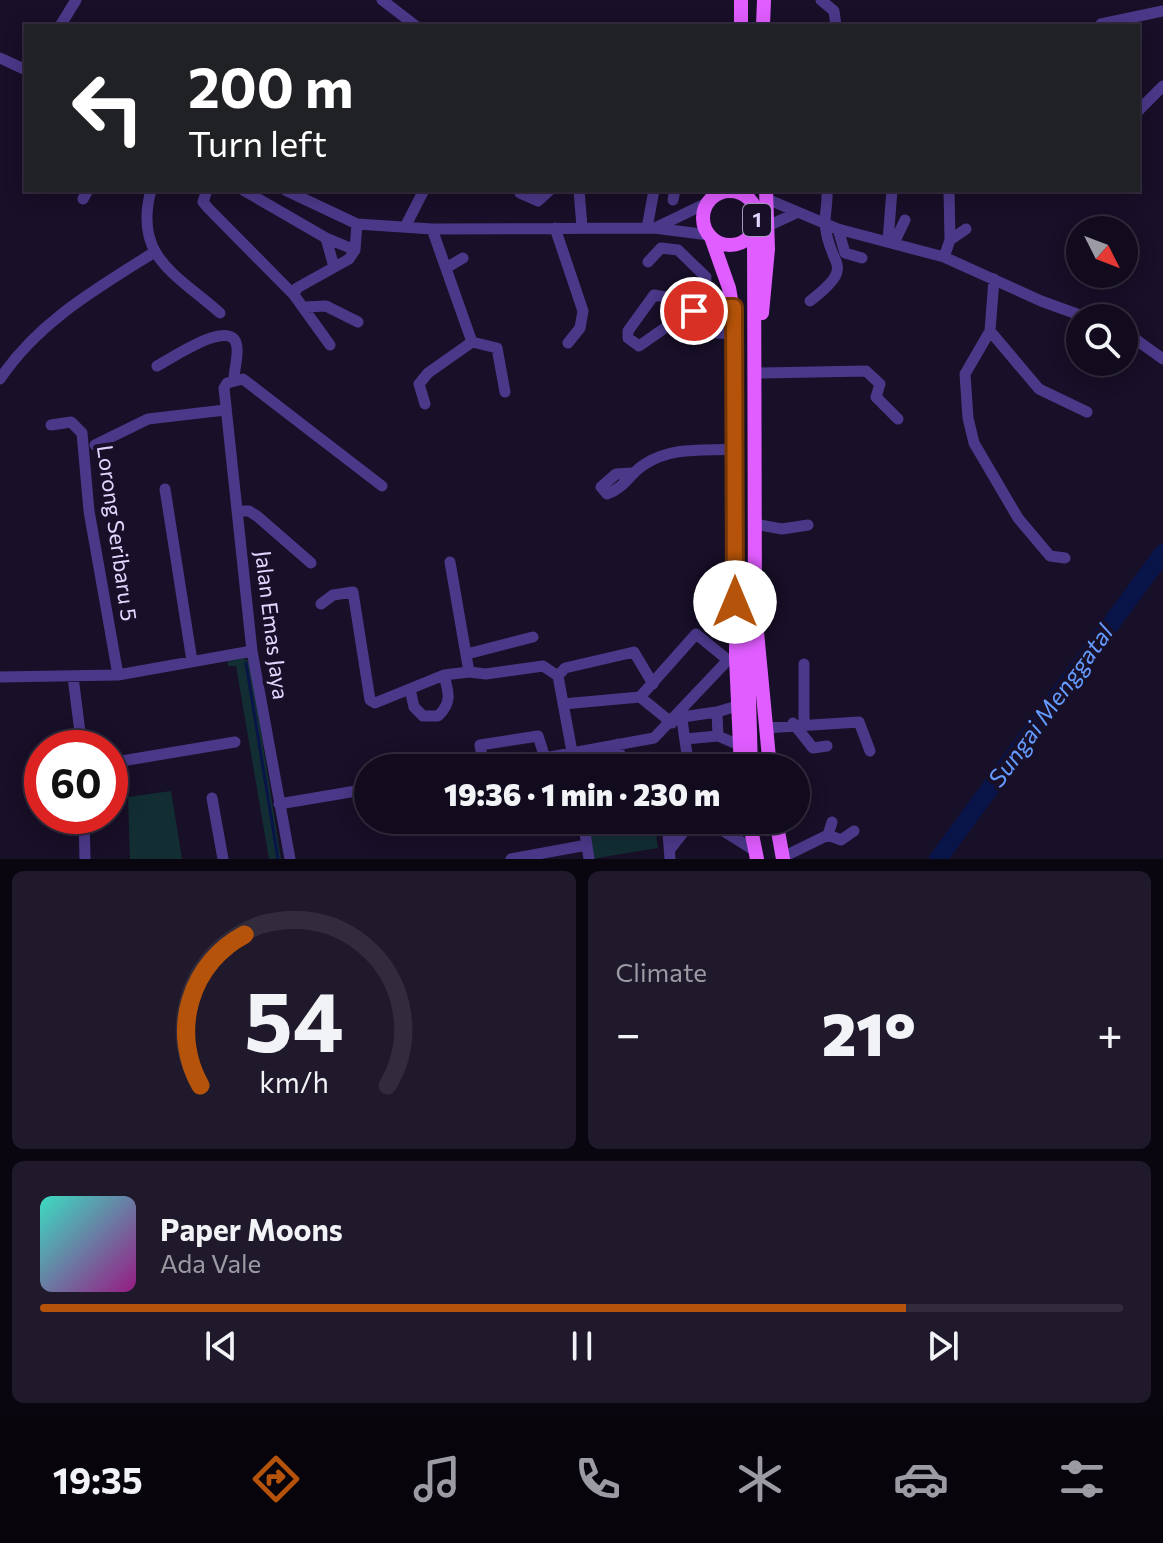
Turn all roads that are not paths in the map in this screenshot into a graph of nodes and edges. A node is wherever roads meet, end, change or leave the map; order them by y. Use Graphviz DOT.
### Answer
graph roads {
  1 [pos="76,0"];
  2 [pos="382,0"];
  3 [pos="741,0"];
  4 [pos="764,0"];
  5 [pos="821,0"];
  6 [pos="1163,11"];
  7 [pos="62,22"];
  8 [pos="413,24"];
  9 [pos="741,24"];
  10 [pos="763,24"];
  11 [pos="836,24"];
  12 [pos="1101,24"];
  13 [pos="0,58"];
  14 [pos="24,69"];
  15 [pos="1163,86"];
  16 [pos="1140,109"];
  17 [pos="151,192"];
  18 [pos="206,192"];
  19 [pos="246,192"];
  20 [pos="289,192"];
  21 [pos="423,192"];
  22 [pos="548,192"];
  23 [pos="579,192"];
  24 [pos="654,192"];
  25 [pos="827,192"];
  26 [pos="892,192"];
  27 [pos="949,192"];
  28 [pos="520,193"];
  29 [pos="750,195"];
  30 [pos="767,195"];
  31 [pos="715,196"];
  32 [pos="796,213"];
  33 [pos="905,220"];
  34 [pos="357,224"];
  35 [pos="825,224"];
  36 [pos="405,227"];
  37 [pos="582,227"];
  38 [pos="555,228"];
  39 [pos="651,228"];
  40 [pos="761,228"];
  41 [pos="432,229"];
  42 [pos="838,229"];
  43 [pos="966,229"];
  44 [pos="710,236"];
  45 [pos="326,238"];
  46 [pos="950,240"];
  47 [pos="891,242"];
  48 [pos="355,250"];
  49 [pos="153,253"];
  50 [pos="944,257"];
  51 [pos="463,258"];
  52 [pos="862,258"];
  53 [pos="648,262"];
  54 [pos="334,267"];
  55 [pos="446,268"];
  56 [pos="994,279"];
  57 [pos="294,295"];
  58 [pos="810,301"];
  59 [pos="305,307"];
  60 [pos="704,307"];
  61 [pos="734,307"];
  62 [pos="1066,309"];
  63 [pos="220,313"];
  64 [pos="682,316"];
  65 [pos="358,322"];
  66 [pos="990,331"];
  67 [pos="717,333"];
  68 [pos="737,334"];
  69 [pos="1138,341"];
  70 [pos="472,342"];
  71 [pos="568,343"];
  72 [pos="330,345"];
  73 [pos="1163,359"];
  74 [pos="157,366"];
  75 [pos="756,366"];
  76 [pos="0,379"];
  77 [pos="234,380"];
  78 [pos="505,392"];
  79 [pos="425,404"];
  80 [pos="225,410"];
  81 [pos="1087,412"];
  82 [pos="898,419"];
  83 [pos="51,425"];
  84 [pos="95,445"];
  85 [pos="736,449"];
  86 [pos="632,473"];
  87 [pos="382,486"];
  88 [pos="165,489"];
  89 [pos="238,511"];
  90 [pos="755,524"];
  91 [pos="808,525"];
  92 [pos="1065,558"];
  93 [pos="450,562"];
  94 [pos="311,563"];
  95 [pos="735,575"];
  96 [pos="321,604"];
  97 [pos="755,611"];
  98 [pos="533,637"];
  99 [pos="252,651"];
  100 [pos="467,654"];
  101 [pos="732,659"];
  102 [pos="192,661"];
  103 [pos="804,664"];
  104 [pos="469,672"];
  105 [pos="118,675"];
  106 [pos="444,675"];
  107 [pos="558,676"];
  108 [pos="0,677"];
  109 [pos="73,677"];
  110 [pos="653,684"];
  111 [pos="410,689"];
  112 [pos="640,697"];
  113 [pos="563,704"];
  114 [pos="737,706"];
  115 [pos="717,712"];
  116 [pos="678,718"];
  117 [pos="798,723"];
  118 [pos="765,728"];
  119 [pos="80,730"];
  120 [pos="718,736"];
  121 [pos="685,739"];
  122 [pos="235,742"];
  123 [pos="618,744"];
  124 [pos="739,745"];
  125 [pos="827,746"];
  126 [pos="870,751"];
  127 [pos="572,753"];
  128 [pos="482,754"];
  129 [pos="544,754"];
  130 [pos="567,754"];
  131 [pos="620,754"];
  132 [pos="687,754"];
  133 [pos="740,754"];
  134 [pos="751,754"];
  135 [pos="768,754"];
  136 [pos="128,760"];
  137 [pos="354,791"];
  138 [pos="212,798"];
  139 [pos="279,804"];
  140 [pos="832,822"];
  141 [pos="854,831"];
  142 [pos="84,834"];
  143 [pos="585,834"];
  144 [pos="668,834"];
  145 [pos="684,834"];
  146 [pos="728,834"];
  147 [pos="752,834"];
  148 [pos="779,834"];
  149 [pos="828,835"];
  150 [pos="587,845"];
  151 [pos="670,854"];
  152 [pos="560,855"];
  153 [pos="756,855"];
  154 [pos="783,858"];
  155 [pos="85,859"];
  156 [pos="223,859"];
  157 [pos="290,859"];
  158 [pos="511,859"];
  159 [pos="589,859"];
  1 -- 7 [label="street"];
  2 -- 8 [label="street"];
  3 -- 9 [label="main road"];
  4 -- 10 [label="main road"];
  5 -- 11 [label="street"];
  6 -- 12 [label="street"];
  13 -- 14 [label="street"];
  15 -- 16 [label="street"];
  17 -- 49 [label="street"];
  18 -- 57 [label="street"];
  19 -- 45 [label="street"];
  20 -- 34 [label="street"];
  21 -- 36 [label="street"];
  22 -- 28 [label="street"];
  23 -- 37 [label="street"];
  24 -- 39 [label="street"];
  25 -- 35 [label="street"];
  26 -- 47 [label="street"];
  27 -- 46 [label="street"];
  29 -- 31 [label="main road, 1"];
  29 -- 40 [label="main road, 1"];
  30 -- 32 [label="street"];
  30 -- 40 [label="main road"];
  31 -- 39 [label="street"];
  31 -- 44 [label="main road, 1"];
  32 -- 35 [label="street"];
  32 -- 40 [label="street"];
  33 -- 47 [label="street"];
  34 -- 36 [label="street"];
  34 -- 48 [label="street"];
  35 -- 42 [label="street"];
  35 -- 58 [label="street"];
  36 -- 41 [label="street"];
  37 -- 38 [label="street"];
  37 -- 39 [label="street"];
  38 -- 41 [label="street"];
  38 -- 71 [label="street"];
  39 -- 44 [label="street"];
  40 -- 44 [label="main road, 1"];
  40 -- 75 [label="main road, 1"];
  41 -- 55 [label="street"];
  42 -- 47 [label="street"];
  42 -- 52 [label="street"];
  43 -- 46 [label="street"];
  44 -- 61 [label="main road, 1"];
  45 -- 48 [label="street"];
  45 -- 54 [label="street"];
  46 -- 50 [label="street"];
  47 -- 50 [label="street"];
  48 -- 54 [label="street"];
  49 -- 63 [label="street"];
  49 -- 76 [label="street"];
  50 -- 56 [label="street"];
  51 -- 55 [label="street"];
  53 -- 60 [label="street"];
  54 -- 57 [label="street"];
  55 -- 70 [label="street"];
  56 -- 62 [label="street"];
  56 -- 66 [label="street"];
  57 -- 59 [label="street"];
  59 -- 65 [label="street"];
  59 -- 72 [label="street"];
  60 -- 61 [label="street"];
  60 -- 64 [label="street"];
  61 -- 68 [label="main road, 1"];
  64 -- 64 [label="street"];
  66 -- 81 [label="street"];
  66 -- 92 [label="street"];
  67 -- 68 [label="street"];
  68 -- 85 [label="main road, 1"];
  69 -- 73 [label="street"];
  70 -- 78 [label="street"];
  70 -- 79 [label="street"];
  74 -- 77 [label="street"];
  75 -- 82 [label="street"];
  75 -- 90 [label="main road, 1"];
  75 -- 95 [label="main road"];
  77 -- 80 [label="street, Jalan Emas Jaya"];
  77 -- 87 [label="street"];
  80 -- 84 [label="street"];
  80 -- 89 [label="street, Jalan Emas Jaya"];
  83 -- 105 [label="street, Lorong Seribaru 5"];
  85 -- 86 [label="street"];
  85 -- 95 [label="main road, 1"];
  88 -- 102 [label="street"];
  89 -- 94 [label="street"];
  89 -- 99 [label="street, Jalan Emas Jaya"];
  90 -- 91 [label="street"];
  90 -- 97 [label="main road, 1"];
  93 -- 100 [label="street"];
  95 -- 101 [label="main road, 1"];
  96 -- 111 [label="street"];
  97 -- 118 [label="main road, 1"];
  97 -- 134 [label="main road"];
  98 -- 100 [label="street"];
  99 -- 102 [label="street"];
  99 -- 139 [label="street, Jalan Emas Jaya"];
  100 -- 104 [label="street"];
  101 -- 110 [label="street"];
  101 -- 114 [label="main road, 1"];
  101 -- 116 [label="street"];
  102 -- 105 [label="street"];
  103 -- 117 [label="street"];
  104 -- 106 [label="street"];
  104 -- 107 [label="street"];
  105 -- 109 [label="street"];
  106 -- 111 [label="street"];
  106 -- 111 [label="street"];
  107 -- 110 [label="street"];
  107 -- 113 [label="street"];
  108 -- 109 [label="street"];
  109 -- 119 [label="street"];
  110 -- 112 [label="street"];
  112 -- 113 [label="street"];
  112 -- 116 [label="street"];
  113 -- 127 [label="street"];
  114 -- 115 [label="street"];
  114 -- 124 [label="main road, 1"];
  115 -- 116 [label="street"];
  115 -- 120 [label="street"];
  116 -- 121 [label="street"];
  116 -- 123 [label="street"];
  117 -- 118 [label="street"];
  117 -- 125 [label="street"];
  117 -- 126 [label="street"];
  118 -- 135 [label="main road, 1"];
  120 -- 121 [label="street"];
  120 -- 124 [label="street"];
  121 -- 132 [label="street"];
  122 -- 136 [label="street"];
  123 -- 127 [label="street"];
  123 -- 131 [label="street"];
  124 -- 133 [label="main road, 1"];
  127 -- 130 [label="street"];
  128 -- 129 [label="street"];
  137 -- 139 [label="street"];
  138 -- 156 [label="street"];
  139 -- 157 [label="street, Jalan Emas Jaya"];
  140 -- 149 [label="street"];
  141 -- 149 [label="street"];
  142 -- 155 [label="street"];
  143 -- 150 [label="street"];
  144 -- 151 [label="street"];
  145 -- 151 [label="street"];
  146 -- 153 [label="street"];
  147 -- 153 [label="main road"];
  148 -- 154 [label="main road"];
  149 -- 154 [label="street"];
  150 -- 152 [label="street"];
  150 -- 159 [label="street"];
  152 -- 158 [label="street"];
}
